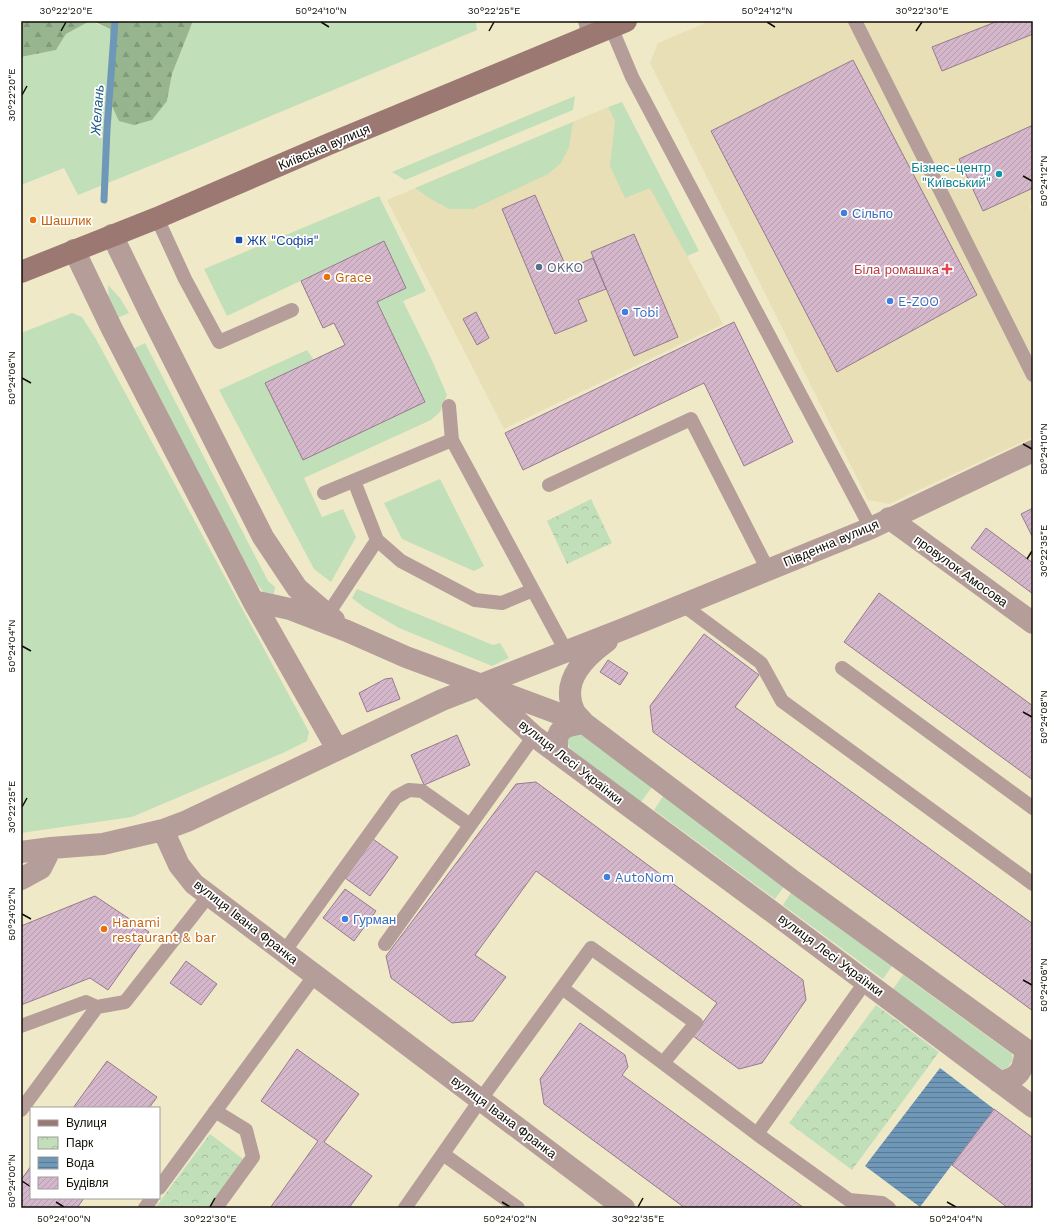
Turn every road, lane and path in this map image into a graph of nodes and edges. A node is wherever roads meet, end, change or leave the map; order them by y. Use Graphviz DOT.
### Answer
graph roads {
  1 [pos="855,21"];
  2 [pos="619,24"];
  3 [pos="587,28"];
  4 [pos="157,218"];
  5 [pos="112,235"];
  6 [pos="74,250"];
  7 [pos="21,272"];
  8 [pos="292,310"];
  9 [pos="1033,375"];
  10 [pos="449,406"];
  11 [pos="452,440"];
  12 [pos="1033,451"];
  13 [pos="354,481"];
  14 [pos="548,485"];
  15 [pos="324,493"];
  16 [pos="880,523"];
  17 [pos="377,540"];
  18 [pos="768,570"];
  19 [pos="533,590"];
  20 [pos="252,601"];
  21 [pos="683,605"];
  22 [pos="328,614"];
  23 [pos="1033,623"];
  24 [pos="626,628"];
  25 [pos="347,631"];
  26 [pos="566,651"];
  27 [pos="842,668"];
  28 [pos="478,685"];
  29 [pos="584,723"];
  30 [pos="534,736"];
  31 [pos="337,749"];
  32 [pos="558,754"];
  33 [pos="1033,808"];
  34 [pos="470,825"];
  35 [pos="163,830"];
  36 [pos="51,848"];
  37 [pos="21,852"];
  38 [pos="21,878"];
  39 [pos="1033,884"];
  40 [pos="209,895"];
  41 [pos="385,944"];
  42 [pos="284,952"];
  43 [pos="315,975"];
  44 [pos="866,981"];
  45 [pos="562,988"];
  46 [pos="97,1007"];
  47 [pos="21,1026"];
  48 [pos="1029,1052"];
  49 [pos="663,1063"];
  50 [pos="999,1082"];
  51 [pos="481,1099"];
  52 [pos="1033,1107"];
  53 [pos="21,1110"];
  54 [pos="215,1111"];
  55 [pos="757,1134"];
  56 [pos="443,1154"];
  57 [pos="160,1187"];
  58 [pos="151,1199"];
  59 [pos="145,1208"];
  60 [pos="216,1208"];
  61 [pos="406,1208"];
  62 [pos="518,1208"];
  63 [pos="624,1208"];
  64 [pos="889,1208"];
  1 -- 9 [label="lane"];
  2 -- 3 [label="main road, Київська вулиця"];
  2 -- 16 [label="lane"];
  3 -- 4 [label="main road, Київська вулиця"];
  4 -- 5 [label="main road, Київська вулиця"];
  4 -- 8 [label="lane"];
  5 -- 6 [label="main road, Київська вулиця"];
  5 -- 22 [label="street"];
  6 -- 7 [label="main road, Київська вулиця"];
  6 -- 20 [label="street"];
  10 -- 11 [label="lane"];
  11 -- 13 [label="lane"];
  11 -- 19 [label="lane"];
  12 -- 16 [label="street, Південна вулиця"];
  13 -- 15 [label="lane"];
  13 -- 17 [label="lane"];
  14 -- 18 [label="lane"];
  16 -- 18 [label="street, Південна вулиця"];
  16 -- 23 [label="street, провулок Амосова"];
  17 -- 19 [label="lane"];
  17 -- 22 [label="lane"];
  18 -- 21 [label="street, Південна вулиця"];
  19 -- 26 [label="lane"];
  20 -- 25 [label="street"];
  20 -- 31 [label="street"];
  21 -- 24 [label="street, Південна вулиця"];
  21 -- 39 [label="lane"];
  22 -- 25 [label="street"];
  24 -- 26 [label="street, Південна вулиця"];
  24 -- 29 [label="street, Південна вулиця"];
  25 -- 28 [label="street"];
  26 -- 28 [label="street, Південна вулиця"];
  27 -- 33 [label="lane"];
  28 -- 29 [label="street, вулиця Лесі Українки"];
  28 -- 30 [label="street, вулиця Лесі Українки"];
  28 -- 31 [label="street"];
  29 -- 32 [label="street"];
  29 -- 48 [label="street, вулиця Лесі Українки"];
  30 -- 32 [label="street, вулиця Лесі Українки"];
  30 -- 34 [label="lane"];
  31 -- 35 [label="street"];
  32 -- 44 [label="street, вулиця Лесі Українки"];
  34 -- 41 [label="lane"];
  34 -- 42 [label="lane"];
  35 -- 36 [label="street"];
  35 -- 40 [label="street, вулиця Івана Франка"];
  36 -- 37 [label="street"];
  36 -- 38 [label="street"];
  40 -- 42 [label="street, вулиця Івана Франка"];
  40 -- 46 [label="lane"];
  42 -- 43 [label="street, вулиця Івана Франка"];
  43 -- 51 [label="street, вулиця Івана Франка"];
  43 -- 54 [label="lane"];
  44 -- 50 [label="street, вулиця Лесі Українки"];
  44 -- 55 [label="lane"];
  45 -- 49 [label="lane"];
  45 -- 49 [label="lane"];
  45 -- 51 [label="lane"];
  46 -- 47 [label="lane"];
  46 -- 53 [label="lane"];
  48 -- 50 [label="street"];
  49 -- 55 [label="lane"];
  50 -- 52 [label="street, вулиця Лесі Українки"];
  51 -- 56 [label="lane"];
  51 -- 63 [label="street, вулиця Івана Франка"];
  54 -- 57 [label="lane"];
  54 -- 60 [label="lane"];
  55 -- 64 [label="lane"];
  56 -- 61 [label="lane"];
  56 -- 62 [label="lane"];
  58 -- 59 [label="lane"];
}
